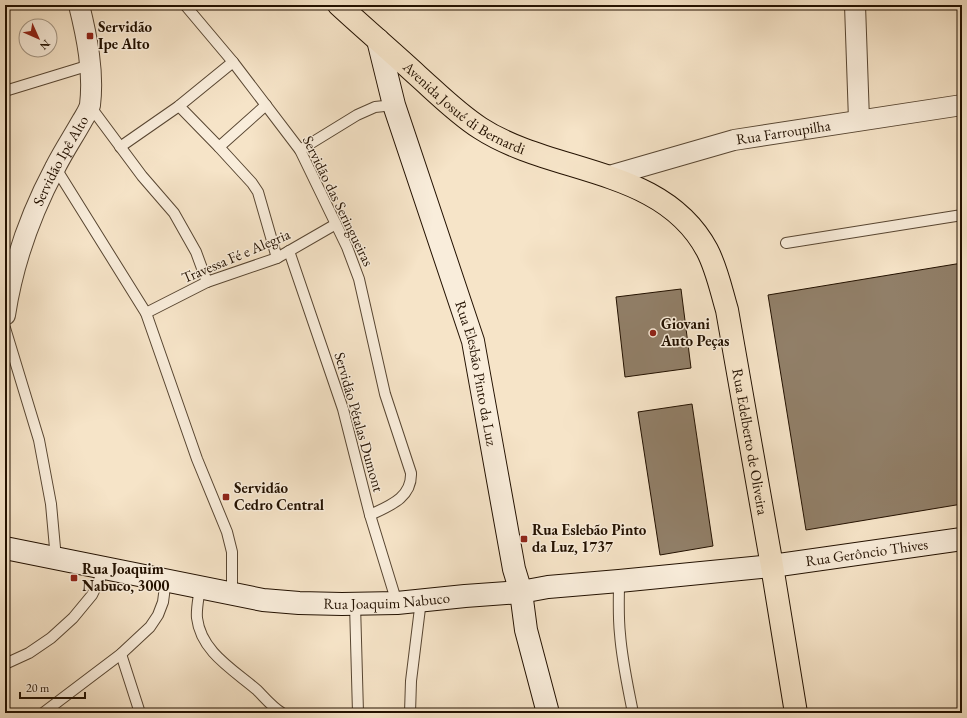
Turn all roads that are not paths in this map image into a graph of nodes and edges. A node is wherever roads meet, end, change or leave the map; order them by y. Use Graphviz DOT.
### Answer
graph roads {
  1 [pos="79,5"];
  2 [pos="185,5"];
  3 [pos="339,5"];
  4 [pos="856,5"];
  5 [pos="378,40"];
  6 [pos="233,62"];
  7 [pos="90,64"];
  8 [pos="5,91"];
  9 [pos="266,104"];
  10 [pos="394,105"];
  11 [pos="962,105"];
  12 [pos="90,106"];
  13 [pos="178,106"];
  14 [pos="859,120"];
  15 [pos="120,147"];
  16 [pos="219,147"];
  17 [pos="300,150"];
  18 [pos="55,168"];
  19 [pos="609,176"];
  20 [pos="962,215"];
  21 [pos="336,224"];
  22 [pos="786,244"];
  23 [pos="289,251"];
  24 [pos="11,257"];
  25 [pos="277,258"];
  26 [pos="207,282"];
  27 [pos="146,313"];
  28 [pos="5,315"];
  29 [pos="5,328"];
  30 [pos="370,515"];
  31 [pos="962,539"];
  32 [pos="5,548"];
  33 [pos="56,559"];
  34 [pos="772,566"];
  35 [pos="105,568"];
  36 [pos="166,580"];
  37 [pos="619,581"];
  38 [pos="200,587"];
  39 [pos="521,592"];
  40 [pos="232,594"];
  41 [pos="421,600"];
  42 [pos="397,603"];
  43 [pos="355,604"];
  44 [pos="121,654"];
  45 [pos="5,664"];
  46 [pos="46,712"];
  47 [pos="140,713"];
  48 [pos="282,713"];
  49 [pos="358,713"];
  50 [pos="410,713"];
  51 [pos="548,713"];
  52 [pos="633,713"];
  53 [pos="796,713"];
  1 -- 7 [label="street, Servidão Ipê Alto"];
  2 -- 6 [label="lane, Servidão das Seringueiras"];
  3 -- 5 [label="main road, Avenida Josué di Bernardi"];
  4 -- 14 [label="street"];
  5 -- 10 [label="main road, Rua Elesbão Pinto da Luz"];
  5 -- 19 [label="main road, Avenida Josué di Bernardi"];
  6 -- 9 [label="lane, Servidão das Seringueiras"];
  6 -- 13 [label="lane"];
  7 -- 8 [label="lane"];
  7 -- 12 [label="street, Servidão Ipê Alto"];
  9 -- 16 [label="lane"];
  9 -- 17 [label="lane, Servidão das Seringueiras"];
  10 -- 17 [label="lane"];
  10 -- 39 [label="main road, Rua Elesbão Pinto da Luz"];
  11 -- 14 [label="street, Rua Farroupilha"];
  12 -- 15 [label="lane"];
  12 -- 18 [label="street, Servidão Ipê Alto"];
  13 -- 15 [label="lane"];
  13 -- 16 [label="lane"];
  14 -- 19 [label="street, Rua Farroupilha"];
  15 -- 26 [label="lane"];
  16 -- 25 [label="lane"];
  17 -- 21 [label="lane, Servidão das Seringueiras"];
  18 -- 24 [label="street, Servidão Ipê Alto"];
  18 -- 27 [label="lane"];
  19 -- 34 [label="main road, Rua Edelberto de Oliveira"];
  20 -- 22 [label="lane"];
  21 -- 23 [label="lane, Travessa Fé e Alegria"];
  21 -- 30 [label="lane, Servidão das Seringueiras"];
  23 -- 25 [label="lane, Travessa Fé e Alegria"];
  23 -- 30 [label="lane, Servidão Pétalas Dumont"];
  24 -- 28 [label="street, Servidão Ipê Alto"];
  25 -- 26 [label="lane, Travessa Fé e Alegria"];
  26 -- 27 [label="lane, Travessa Fé e Alegria"];
  27 -- 40 [label="lane"];
  29 -- 33 [label="lane"];
  30 -- 42 [label="lane, Servidão Pétalas Dumont"];
  31 -- 34 [label="main road, Rua Gerôncio Thives"];
  32 -- 33 [label="main road, Rua Joaquim Nabuco"];
  33 -- 35 [label="main road, Rua Joaquim Nabuco"];
  34 -- 37 [label="main road, Rua Joaquim Nabuco"];
  34 -- 53 [label="main road, Rua Edelberto de Oliveira"];
  35 -- 36 [label="main road, Rua Joaquim Nabuco"];
  35 -- 45 [label="lane"];
  36 -- 38 [label="main road, Rua Joaquim Nabuco"];
  36 -- 44 [label="lane"];
  37 -- 39 [label="main road, Rua Joaquim Nabuco"];
  37 -- 52 [label="lane"];
  38 -- 40 [label="main road, Rua Joaquim Nabuco"];
  38 -- 48 [label="lane"];
  39 -- 41 [label="main road, Rua Joaquim Nabuco"];
  39 -- 51 [label="main road, Rua Elesbão Pinto da Luz"];
  40 -- 43 [label="main road, Rua Joaquim Nabuco"];
  41 -- 42 [label="main road, Rua Joaquim Nabuco"];
  41 -- 50 [label="lane"];
  42 -- 43 [label="main road, Rua Joaquim Nabuco"];
  43 -- 49 [label="lane"];
  44 -- 46 [label="lane"];
  44 -- 47 [label="lane"];
}
